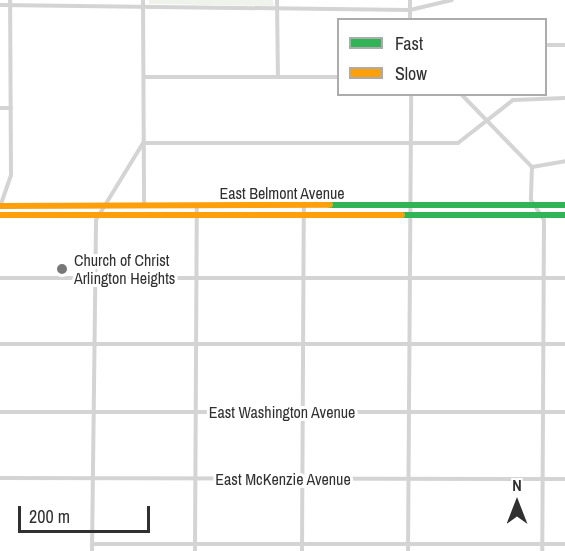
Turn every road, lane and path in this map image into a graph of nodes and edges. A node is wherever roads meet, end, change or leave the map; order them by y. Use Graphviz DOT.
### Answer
graph roads {
  1 [pos="143,0"];
  2 [pos="277,0"];
  3 [pos="410,0"];
  4 [pos="452,0"];
  5 [pos="10,2"];
  6 [pos="77,2"];
  7 [pos="0,5"];
  8 [pos="143,8"];
  9 [pos="277,10"];
  10 [pos="410,10"];
  11 [pos="410,18"];
  12 [pos="547,45"];
  13 [pos="565,45"];
  14 [pos="144,77"];
  15 [pos="278,77"];
  16 [pos="337,77"];
  17 [pos="411,96"];
  18 [pos="463,96"];
  19 [pos="565,98"];
  20 [pos="0,108"];
  21 [pos="11,108"];
  22 [pos="487,122"];
  23 [pos="143,143"];
  24 [pos="411,144"];
  25 [pos="565,161"];
  26 [pos="532,167"];
  27 [pos="534,205"];
  28 [pos="565,205"];
  29 [pos="101,206"];
  30 [pos="144,206"];
  31 [pos="197,206"];
  32 [pos="304,206"];
  33 [pos="411,206"];
  34 [pos="0,207"];
  35 [pos="411,214"];
  36 [pos="0,215"];
  37 [pos="97,215"];
  38 [pos="197,215"];
  39 [pos="304,215"];
  40 [pos="541,215"];
  41 [pos="565,215"];
  42 [pos="0,278"];
  43 [pos="95,278"];
  44 [pos="198,278"];
  45 [pos="304,278"];
  46 [pos="411,278"];
  47 [pos="544,278"];
  48 [pos="565,278"];
  49 [pos="0,344"];
  50 [pos="94,344"];
  51 [pos="196,344"];
  52 [pos="303,344"];
  53 [pos="411,344"];
  54 [pos="544,344"];
  55 [pos="565,344"];
  56 [pos="0,412"];
  57 [pos="93,412"];
  58 [pos="195,412"];
  59 [pos="302,412"];
  60 [pos="411,412"];
  61 [pos="543,412"];
  62 [pos="565,412"];
  63 [pos="0,478"];
  64 [pos="92,478"];
  65 [pos="195,478"];
  66 [pos="302,479"];
  67 [pos="410,479"];
  68 [pos="544,479"];
  69 [pos="565,479"];
  70 [pos="92,544"];
  71 [pos="195,544"];
  72 [pos="408,544"];
  73 [pos="543,544"];
  74 [pos="565,544"];
  75 [pos="302,545"];
  76 [pos="92,551"];
  77 [pos="195,551"];
  78 [pos="302,551"];
  79 [pos="408,551"];
  80 [pos="542,551"];
  1 -- 8 [label="street"];
  2 -- 9 [label="street"];
  3 -- 10 [label="street"];
  4 -- 10 [label="street"];
  5 -- 6 [label="street"];
  5 -- 7 [label="street"];
  5 -- 21 [label="street"];
  6 -- 8 [label="street"];
  8 -- 9 [label="street"];
  8 -- 14 [label="street"];
  9 -- 10 [label="street"];
  9 -- 15 [label="street"];
  10 -- 11 [label="street"];
  12 -- 13 [label="street"];
  14 -- 15 [label="street"];
  14 -- 23 [label="street"];
  15 -- 16 [label="street"];
  17 -- 24 [label="street"];
  18 -- 22 [label="street"];
  19 -- 22 [label="street"];
  20 -- 21 [label="street"];
  21 -- 34 [label="street"];
  22 -- 24 [label="street"];
  22 -- 26 [label="street"];
  23 -- 24 [label="street"];
  23 -- 29 [label="street"];
  23 -- 30 [label="street"];
  24 -- 33 [label="street"];
  25 -- 26 [label="street"];
  26 -- 27 [label="street"];
  27 -- 28 [label="main road, East Belmont Avenue"];
  27 -- 33 [label="main road, East Belmont Avenue"];
  27 -- 40 [label="street"];
  29 -- 30 [label="main road, East Belmont Avenue"];
  29 -- 34 [label="main road, East Belmont Avenue"];
  29 -- 37 [label="street"];
  30 -- 31 [label="main road, East Belmont Avenue"];
  31 -- 32 [label="main road, East Belmont Avenue"];
  31 -- 38 [label="street"];
  32 -- 33 [label="main road, East Belmont Avenue"];
  32 -- 39 [label="street"];
  33 -- 35 [label="street"];
  35 -- 39 [label="main road, East Belmont Avenue"];
  35 -- 40 [label="main road, East Belmont Avenue"];
  35 -- 46 [label="street"];
  36 -- 37 [label="main road, East Belmont Avenue"];
  37 -- 38 [label="main road, East Belmont Avenue"];
  37 -- 43 [label="street"];
  38 -- 39 [label="main road, East Belmont Avenue"];
  38 -- 44 [label="street"];
  39 -- 45 [label="street"];
  40 -- 41 [label="main road, East Belmont Avenue"];
  40 -- 47 [label="street"];
  42 -- 43 [label="street"];
  43 -- 44 [label="street"];
  43 -- 50 [label="street"];
  44 -- 45 [label="street"];
  44 -- 51 [label="street"];
  45 -- 46 [label="street"];
  45 -- 52 [label="street"];
  46 -- 47 [label="street"];
  46 -- 53 [label="street"];
  47 -- 48 [label="street"];
  47 -- 54 [label="street"];
  49 -- 50 [label="street"];
  50 -- 51 [label="street"];
  50 -- 57 [label="street"];
  51 -- 52 [label="street"];
  51 -- 58 [label="street"];
  52 -- 53 [label="street"];
  52 -- 59 [label="street"];
  53 -- 54 [label="street"];
  53 -- 60 [label="street"];
  54 -- 55 [label="street"];
  54 -- 61 [label="street"];
  56 -- 57 [label="street, East Washington Avenue"];
  57 -- 58 [label="street, East Washington Avenue"];
  57 -- 64 [label="street"];
  58 -- 59 [label="street, East Washington Avenue"];
  58 -- 65 [label="street"];
  59 -- 60 [label="street, East Washington Avenue"];
  59 -- 66 [label="street"];
  60 -- 61 [label="street, East Washington Avenue"];
  60 -- 67 [label="street"];
  61 -- 62 [label="street, East Washington Avenue"];
  61 -- 68 [label="street"];
  63 -- 64 [label="street, East McKenzie Avenue"];
  64 -- 65 [label="street, East McKenzie Avenue"];
  64 -- 70 [label="street"];
  65 -- 66 [label="street, East McKenzie Avenue"];
  65 -- 71 [label="street"];
  66 -- 67 [label="street, East McKenzie Avenue"];
  66 -- 75 [label="street"];
  67 -- 68 [label="street, East McKenzie Avenue"];
  67 -- 72 [label="street"];
  68 -- 69 [label="street, East McKenzie Avenue"];
  68 -- 73 [label="street"];
  70 -- 71 [label="street"];
  70 -- 76 [label="street"];
  71 -- 75 [label="street"];
  71 -- 77 [label="street"];
  72 -- 73 [label="street"];
  72 -- 75 [label="street"];
  72 -- 79 [label="street"];
  73 -- 74 [label="street"];
  73 -- 80 [label="street"];
  75 -- 78 [label="street"];
}
